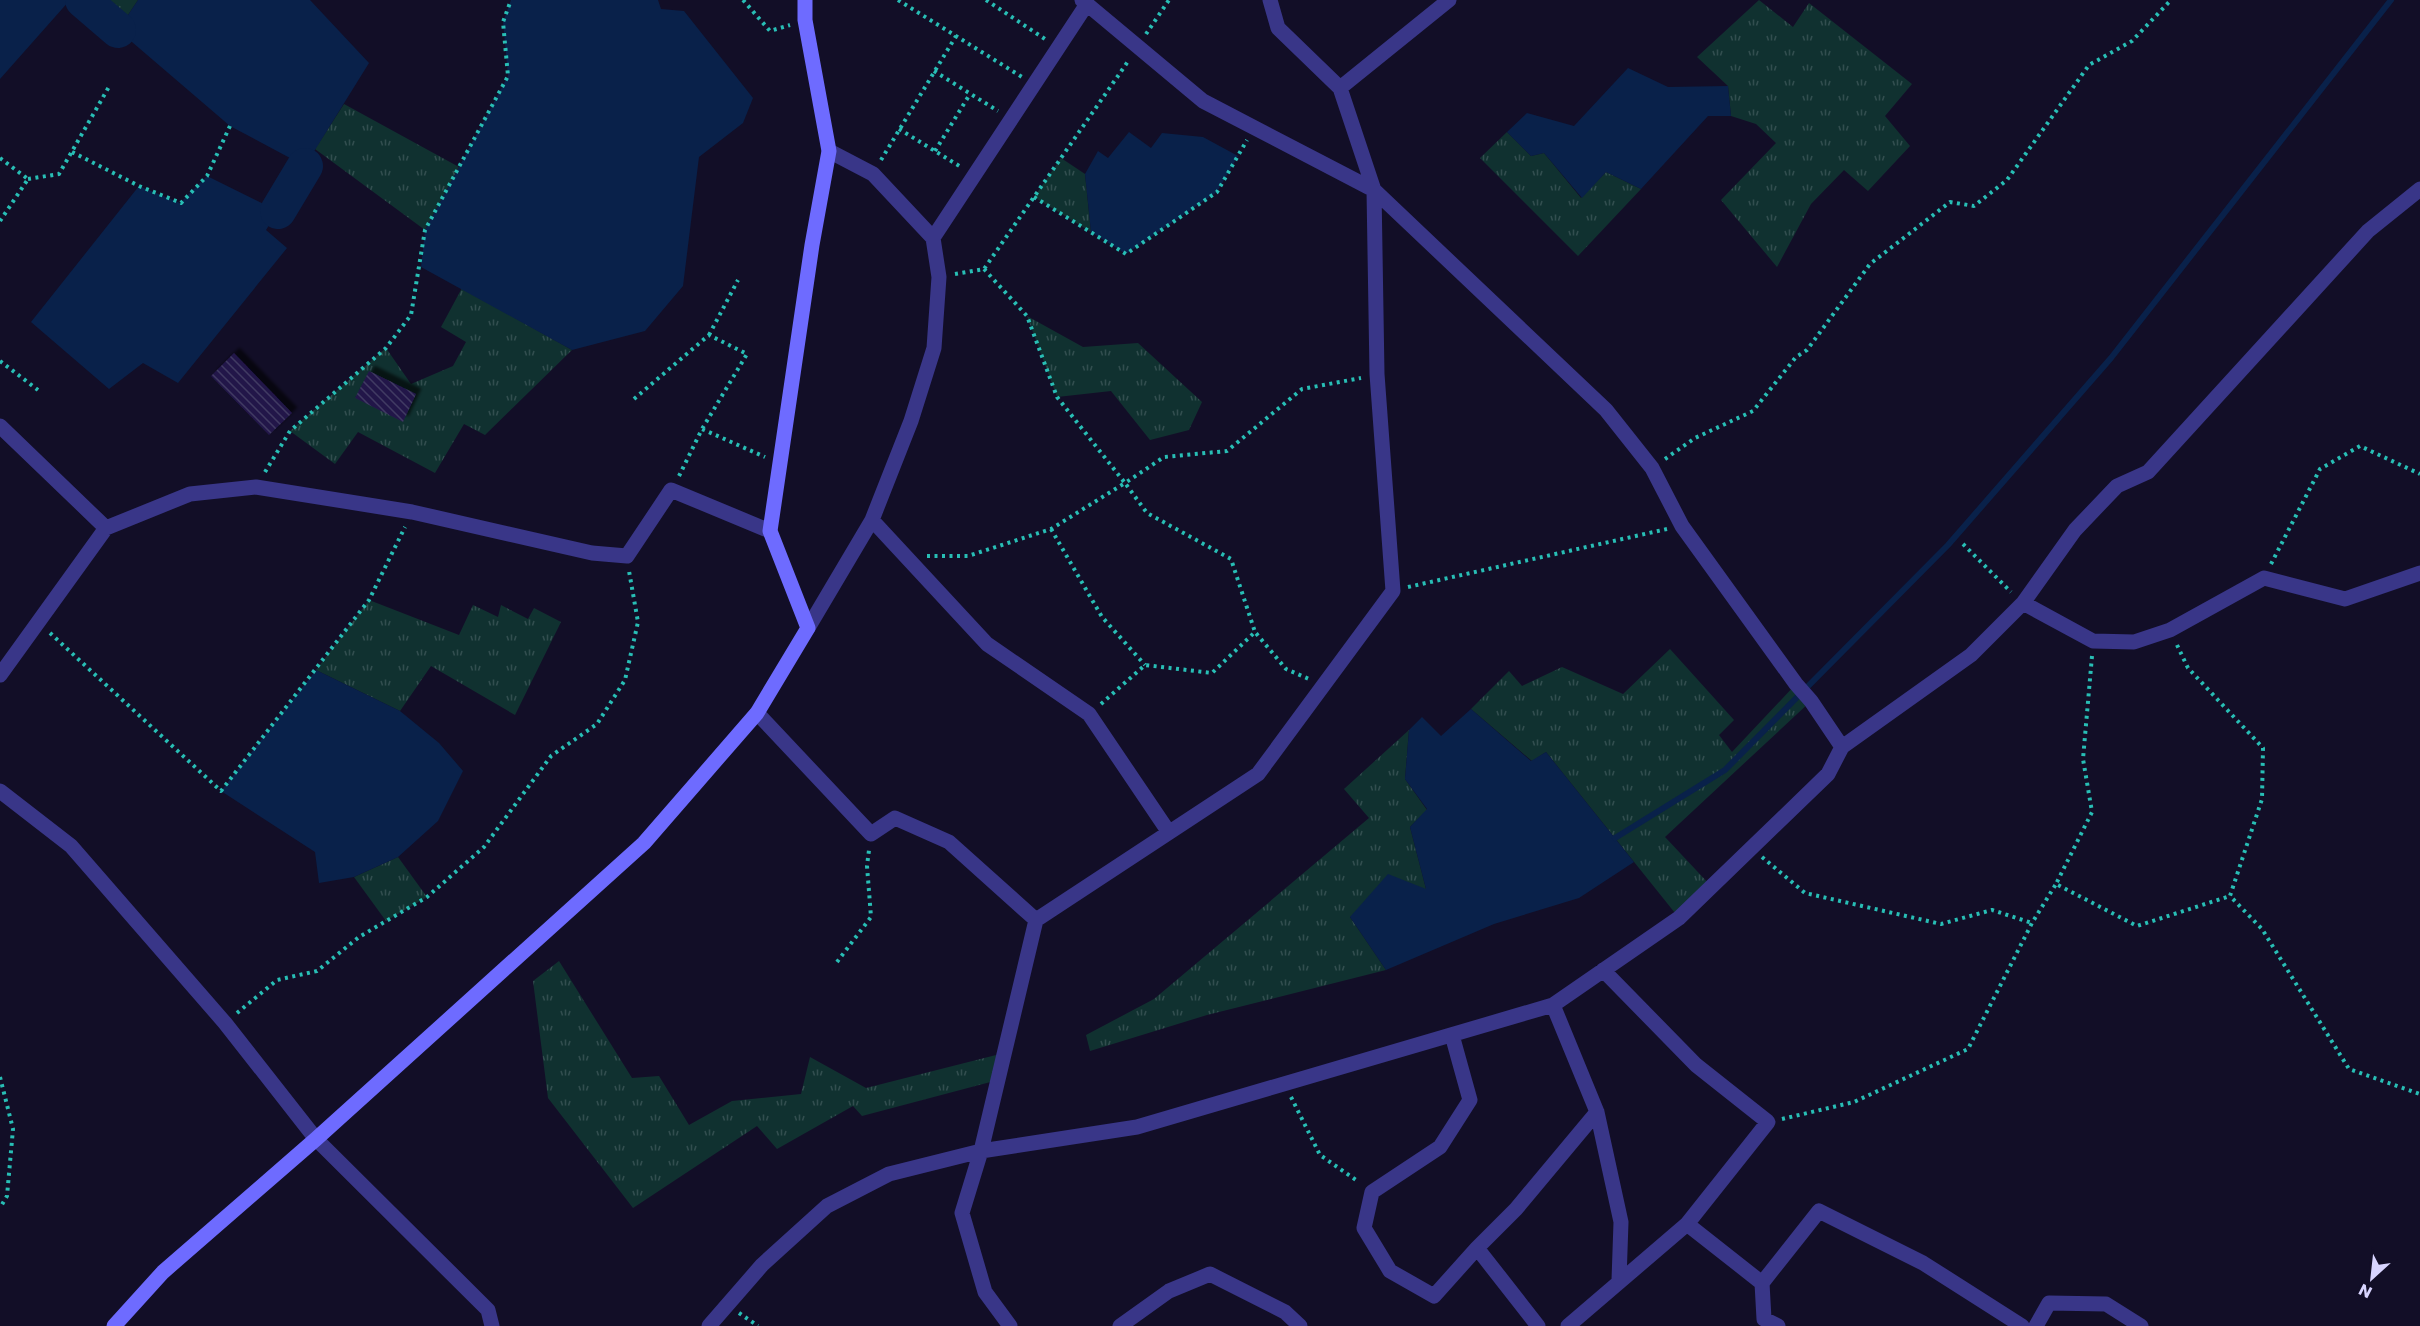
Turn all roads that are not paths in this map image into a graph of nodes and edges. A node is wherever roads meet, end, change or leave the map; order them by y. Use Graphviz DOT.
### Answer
graph roads {
  1 [pos="805,0"];
  2 [pos="1270,0"];
  3 [pos="1449,0"];
  4 [pos="1085,2"];
  5 [pos="1340,88"];
  6 [pos="829,151"];
  7 [pos="2420,189"];
  8 [pos="1374,190"];
  9 [pos="933,238"];
  10 [pos="0,426"];
  11 [pos="872,520"];
  12 [pos="106,528"];
  13 [pos="770,531"];
  14 [pos="2420,573"];
  15 [pos="2023,603"];
  16 [pos="808,628"];
  17 [pos="0,675"];
  18 [pos="757,713"];
  19 [pos="1842,747"];
  20 [pos="0,791"];
  21 [pos="1168,831"];
  22 [pos="1036,920"];
  23 [pos="1603,970"];
  24 [pos="1553,1005"];
  25 [pos="1452,1035"];
  26 [pos="1597,1112"];
  27 [pos="316,1139"];
  28 [pos="981,1151"];
  29 [pos="1687,1224"];
  30 [pos="1478,1248"];
  31 [pos="1619,1280"];
  32 [pos="1762,1283"];
  33 [pos="114,1326"];
  34 [pos="492,1326"];
  35 [pos="709,1326"];
  36 [pos="1010,1326"];
  37 [pos="1120,1326"];
  38 [pos="1300,1326"];
  39 [pos="1538,1326"];
  40 [pos="1568,1326"];
  41 [pos="1778,1326"];
  42 [pos="2022,1326"];
  43 [pos="2036,1326"];
  44 [pos="2141,1326"];
  1 -- 6 [label="main road"];
  2 -- 5 [label="street"];
  3 -- 5 [label="street"];
  4 -- 8 [label="street"];
  4 -- 9 [label="street"];
  5 -- 8 [label="street"];
  6 -- 9 [label="street"];
  6 -- 13 [label="main road"];
  7 -- 15 [label="street"];
  8 -- 19 [label="street"];
  8 -- 21 [label="street"];
  9 -- 11 [label="street"];
  10 -- 12 [label="street"];
  11 -- 16 [label="street"];
  11 -- 21 [label="street"];
  12 -- 13 [label="street"];
  12 -- 17 [label="street"];
  13 -- 16 [label="main road"];
  14 -- 15 [label="street"];
  15 -- 19 [label="street"];
  16 -- 18 [label="main road"];
  18 -- 22 [label="street"];
  18 -- 27 [label="main road"];
  19 -- 23 [label="street"];
  20 -- 27 [label="street"];
  21 -- 22 [label="street"];
  22 -- 28 [label="street"];
  23 -- 24 [label="street"];
  23 -- 29 [label="street"];
  24 -- 25 [label="street"];
  24 -- 26 [label="street"];
  25 -- 28 [label="street"];
  25 -- 30 [label="street"];
  26 -- 30 [label="street"];
  26 -- 31 [label="street"];
  27 -- 33 [label="main road"];
  27 -- 34 [label="street"];
  28 -- 35 [label="street"];
  28 -- 36 [label="street"];
  29 -- 31 [label="street"];
  29 -- 32 [label="street"];
  30 -- 39 [label="street"];
  31 -- 40 [label="street"];
  32 -- 41 [label="street"];
  32 -- 42 [label="street"];
  37 -- 38 [label="street"];
  43 -- 44 [label="street"];
}
